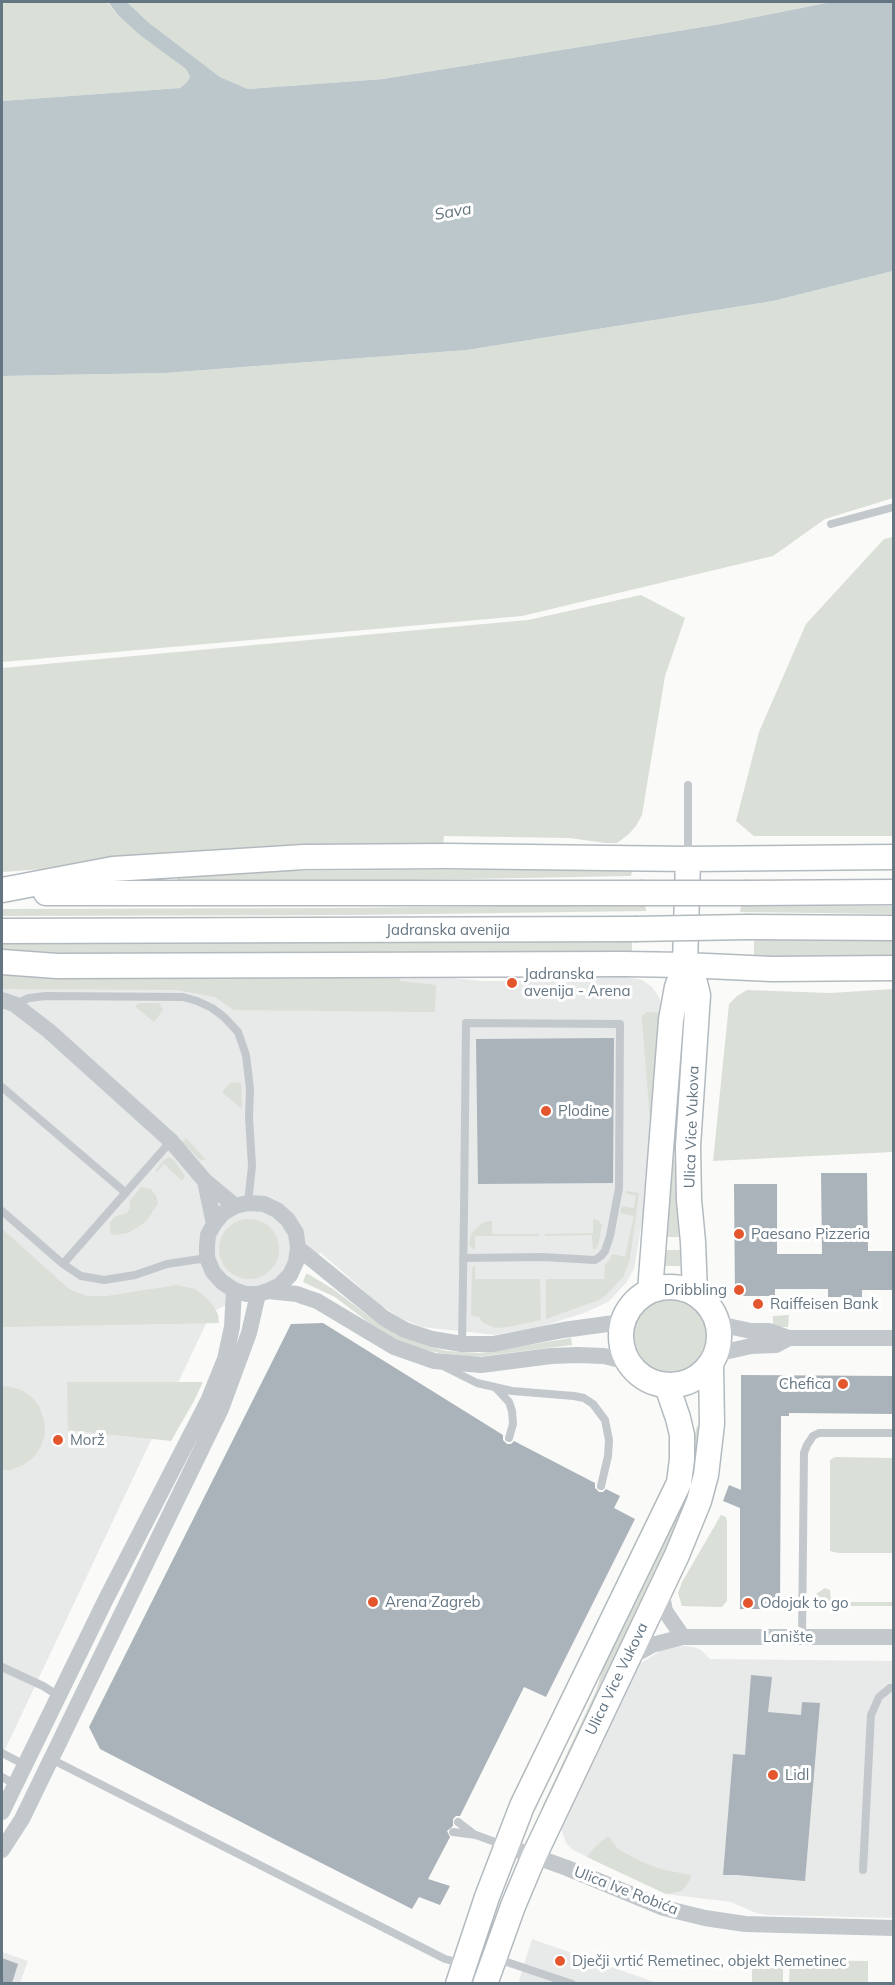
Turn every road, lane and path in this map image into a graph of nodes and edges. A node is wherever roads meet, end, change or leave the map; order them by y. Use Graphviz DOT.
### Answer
graph roads {
  1 [pos="894,507"];
  2 [pos="831,524"];
  3 [pos="688,785"];
  4 [pos="894,857"];
  5 [pos="688,859"];
  6 [pos="2,891"];
  7 [pos="894,892"];
  8 [pos="894,928"];
  9 [pos="2,931"];
  10 [pos="2,962"];
  11 [pos="685,965"];
  12 [pos="894,968"];
  13 [pos="8,1002"];
  14 [pos="2,1087"];
  15 [pos="171,1141"];
  16 [pos="205,1181"];
  17 [pos="126,1192"];
  18 [pos="242,1204"];
  19 [pos="2,1211"];
  20 [pos="213,1224"];
  21 [pos="298,1248"];
  22 [pos="463,1257"];
  23 [pos="207,1258"];
  24 [pos="63,1264"];
  25 [pos="234,1290"];
  26 [pos="650,1291"];
  27 [pos="263,1293"];
  28 [pos="695,1293"];
  29 [pos="622,1322"];
  30 [pos="718,1324"];
  31 [pos="789,1338"];
  32 [pos="894,1338"];
  33 [pos="462,1344"];
  34 [pos="714,1360"];
  35 [pos="434,1361"];
  36 [pos="628,1362"];
  37 [pos="667,1386"];
  38 [pos="494,1387"];
  39 [pos="894,1434"];
  40 [pos="508,1438"];
  41 [pos="601,1486"];
  42 [pos="661,1588"];
  43 [pos="683,1637"];
  44 [pos="802,1637"];
  45 [pos="894,1637"];
  46 [pos="627,1660"];
  47 [pos="2,1667"];
  48 [pos="894,1688"];
  49 [pos="59,1696"];
  50 [pos="2,1753"];
  51 [pos="51,1759"];
  52 [pos="25,1765"];
  53 [pos="9,1781"];
  54 [pos="2,1812"];
  55 [pos="458,1822"];
  56 [pos="453,1832"];
  57 [pos="476,1835"];
  58 [pos="506,1846"];
  59 [pos="2,1851"];
  60 [pos="534,1856"];
  61 [pos="863,1870"];
  62 [pos="894,1928"];
  63 [pos="495,1958"];
  64 [pos="461,1974"];
  65 [pos="485,1983"];
  66 [pos="572,1983"];
  1 -- 2 [label="lane"];
  3 -- 5 [label="lane"];
  4 -- 5 [label="main road"];
  5 -- 6 [label="main road"];
  5 -- 11 [label="main road, Ulica Vice Vukova"];
  6 -- 7 [label="main road, bridge"];
  8 -- 9 [label="main road, Jadranska avenija, bridge"];
  10 -- 11 [label="main road"];
  11 -- 12 [label="main road"];
  11 -- 26 [label="main road, Ulica Vice Vukova"];
  11 -- 28 [label="main road, Ulica Vice Vukova"];
  13 -- 15 [label="street"];
  13 -- 18 [label="lane"];
  14 -- 17 [label="lane"];
  15 -- 16 [label="street"];
  15 -- 17 [label="lane"];
  16 -- 18 [label="street"];
  16 -- 20 [label="street"];
  17 -- 24 [label="lane"];
  18 -- 20 [label="street"];
  18 -- 21 [label="street"];
  19 -- 24 [label="lane"];
  20 -- 23 [label="street"];
  21 -- 27 [label="street"];
  21 -- 33 [label="street"];
  22 -- 22 [label="lane"];
  22 -- 33 [label="lane"];
  23 -- 24 [label="lane"];
  23 -- 25 [label="street"];
  25 -- 27 [label="street"];
  25 -- 49 [label="street"];
  26 -- 28 [label="main road"];
  26 -- 29 [label="main road"];
  27 -- 35 [label="street"];
  27 -- 51 [label="street"];
  28 -- 30 [label="main road"];
  29 -- 33 [label="street"];
  29 -- 36 [label="main road"];
  30 -- 31 [label="street"];
  30 -- 34 [label="main road"];
  31 -- 32 [label="street"];
  31 -- 34 [label="street"];
  34 -- 37 [label="main road"];
  34 -- 42 [label="main road, Ulica Vice Vukova"];
  35 -- 36 [label="street"];
  35 -- 38 [label="lane"];
  36 -- 37 [label="main road"];
  37 -- 58 [label="main road, Ulica Vice Vukova"];
  38 -- 40 [label="lane"];
  38 -- 41 [label="lane"];
  39 -- 44 [label="lane"];
  42 -- 43 [label="street"];
  42 -- 46 [label="main road, Ulica Vice Vukova"];
  43 -- 44 [label="street, Lanište"];
  43 -- 46 [label="street, Lanište"];
  44 -- 45 [label="street, Lanište"];
  46 -- 60 [label="main road, Ulica Vice Vukova"];
  47 -- 49 [label="lane"];
  48 -- 61 [label="lane"];
  49 -- 52 [label="street"];
  50 -- 52 [label="lane"];
  51 -- 59 [label="street"];
  51 -- 64 [label="lane"];
  52 -- 53 [label="street"];
  53 -- 54 [label="street"];
  55 -- 57 [label="lane"];
  56 -- 57 [label="lane"];
  57 -- 58 [label="lane"];
  58 -- 60 [label="street, Ulica Ive Robića"];
  58 -- 64 [label="main road, Ulica Vice Vukova"];
  60 -- 62 [label="street, Ulica Ive Robića"];
  60 -- 63 [label="main road, Ulica Vice Vukova"];
  63 -- 65 [label="main road, Ulica Vice Vukova"];
  63 -- 66 [label="lane"];
}
